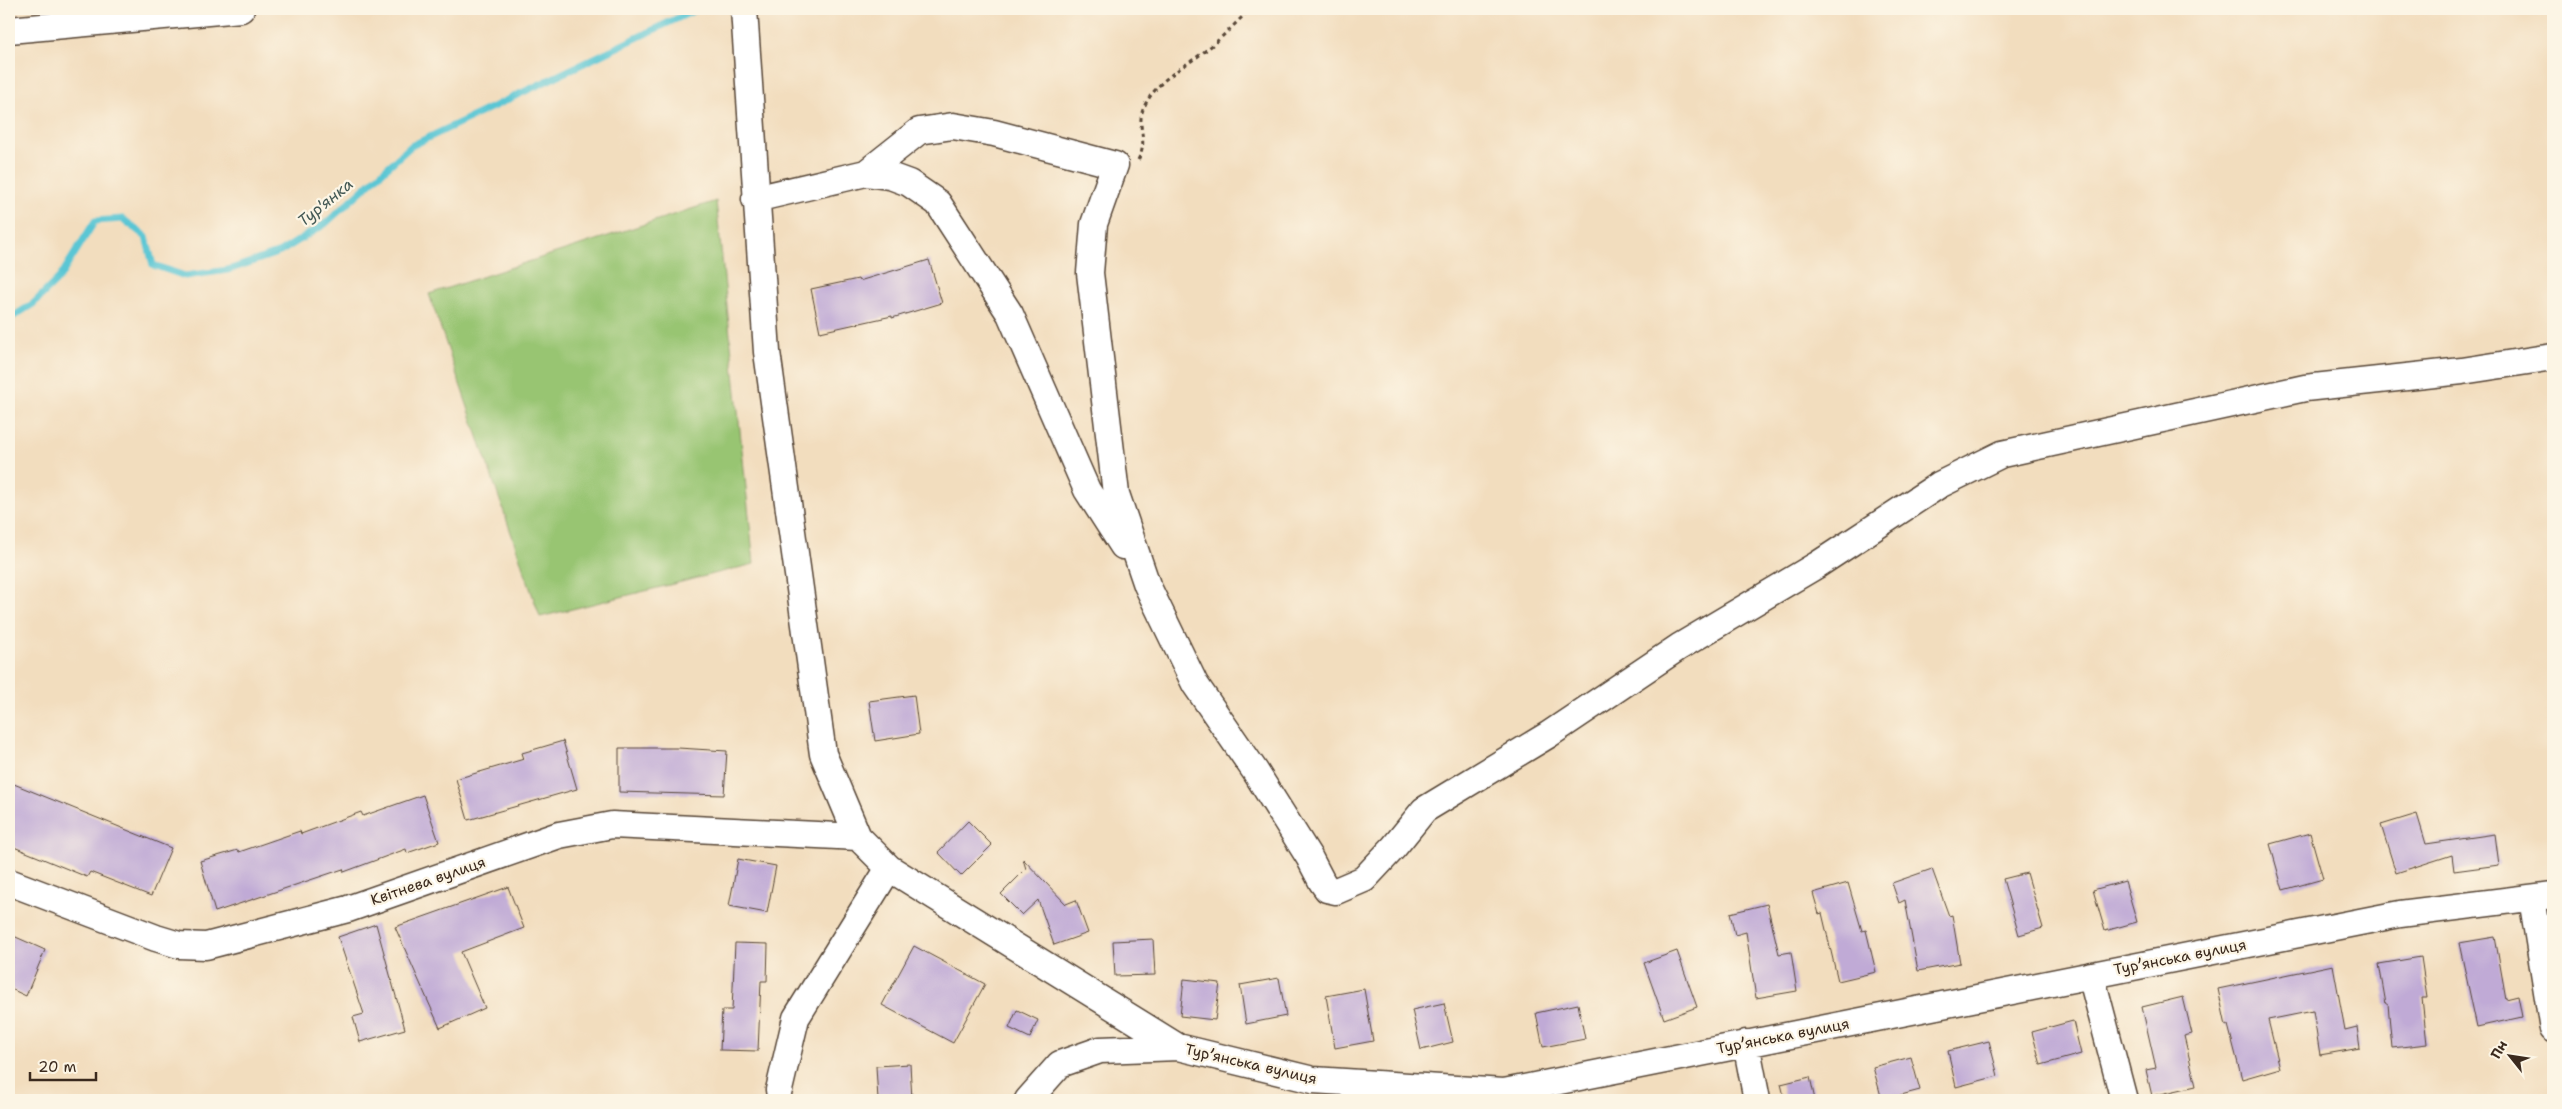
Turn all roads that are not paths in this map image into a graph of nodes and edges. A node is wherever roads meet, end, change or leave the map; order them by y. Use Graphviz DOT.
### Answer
graph roads {
  1 [pos="241,9"];
  2 [pos="744,9"];
  3 [pos="9,30"];
  4 [pos="866,173"];
  5 [pos="755,200"];
  6 [pos="2553,357"];
  7 [pos="1147,585"];
  8 [pos="858,837"];
  9 [pos="889,868"];
  10 [pos="9,882"];
  11 [pos="2543,897"];
  12 [pos="2091,975"];
  13 [pos="2553,1028"];
  14 [pos="1746,1043"];
  15 [pos="1178,1047"];
  16 [pos="779,1090"];
  17 [pos="1028,1100"];
  18 [pos="1757,1100"];
  19 [pos="2124,1100"];
  1 -- 3 [label="street"];
  2 -- 5 [label="street"];
  4 -- 5 [label="street"];
  4 -- 7 [label="street"];
  4 -- 7 [label="street"];
  5 -- 8 [label="street"];
  6 -- 7 [label="street"];
  8 -- 9 [label="street"];
  8 -- 10 [label="street, Квітнева вулиця"];
  9 -- 15 [label="street"];
  9 -- 16 [label="street"];
  11 -- 12 [label="street, Турʼянська вулиця"];
  11 -- 13 [label="street"];
  12 -- 14 [label="street, Турʼянська вулиця"];
  12 -- 19 [label="street"];
  14 -- 15 [label="street, Турʼянська вулиця"];
  14 -- 18 [label="street"];
  15 -- 17 [label="street, Турʼянська вулиця"];
}
